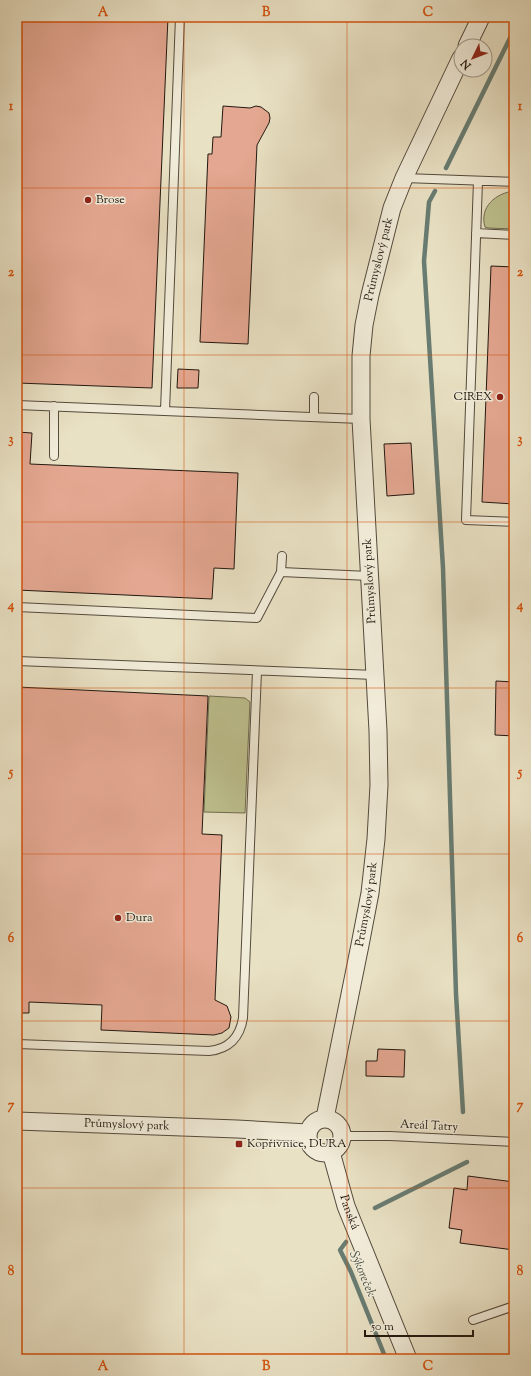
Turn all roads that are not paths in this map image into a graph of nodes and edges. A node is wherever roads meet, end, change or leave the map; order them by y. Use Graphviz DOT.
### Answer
graph roads {
  1 [pos="180,17"];
  2 [pos="481,17"];
  3 [pos="471,38"];
  4 [pos="453,75"];
  5 [pos="404,178"];
  6 [pos="478,181"];
  7 [pos="514,182"];
  8 [pos="476,233"];
  9 [pos="514,235"];
  10 [pos="314,397"];
  11 [pos="17,405"];
  12 [pos="54,406"];
  13 [pos="165,411"];
  14 [pos="314,417"];
  15 [pos="361,419"];
  16 [pos="54,456"];
  17 [pos="514,522"];
  18 [pos="282,556"];
  19 [pos="281,572"];
  20 [pos="369,576"];
  21 [pos="17,607"];
  22 [pos="17,661"];
  23 [pos="257,671"];
  24 [pos="375,675"];
  25 [pos="17,1044"];
  26 [pos="325,1118"];
  27 [pos="17,1121"];
  28 [pos="308,1133"];
  29 [pos="342,1136"];
  30 [pos="514,1142"];
  31 [pos="331,1152"];
  32 [pos="514,1306"];
  33 [pos="473,1320"];
  34 [pos="408,1359"];
  1 -- 13 [label="lane"];
  2 -- 3 [label="street"];
  4 -- 5 [label="street, Průmyslový park"];
  5 -- 6 [label="lane"];
  5 -- 15 [label="street, Průmyslový park"];
  6 -- 7 [label="lane"];
  6 -- 8 [label="lane"];
  8 -- 9 [label="lane"];
  8 -- 17 [label="lane"];
  10 -- 14 [label="lane"];
  11 -- 12 [label="lane"];
  12 -- 13 [label="lane"];
  12 -- 16 [label="lane"];
  13 -- 14 [label="lane"];
  14 -- 15 [label="lane"];
  15 -- 20 [label="street, Průmyslový park"];
  18 -- 19 [label="lane"];
  19 -- 20 [label="lane"];
  19 -- 21 [label="lane"];
  20 -- 24 [label="street, Průmyslový park"];
  22 -- 23 [label="lane"];
  23 -- 24 [label="lane"];
  23 -- 25 [label="lane"];
  24 -- 26 [label="street, Průmyslový park"];
  26 -- 28 [label="street"];
  26 -- 29 [label="street"];
  27 -- 28 [label="street, Průmyslový park"];
  28 -- 31 [label="street"];
  29 -- 30 [label="lane, Areál Tatry"];
  29 -- 31 [label="street"];
  31 -- 34 [label="street, Panská"];
  32 -- 33 [label="lane"];
}
